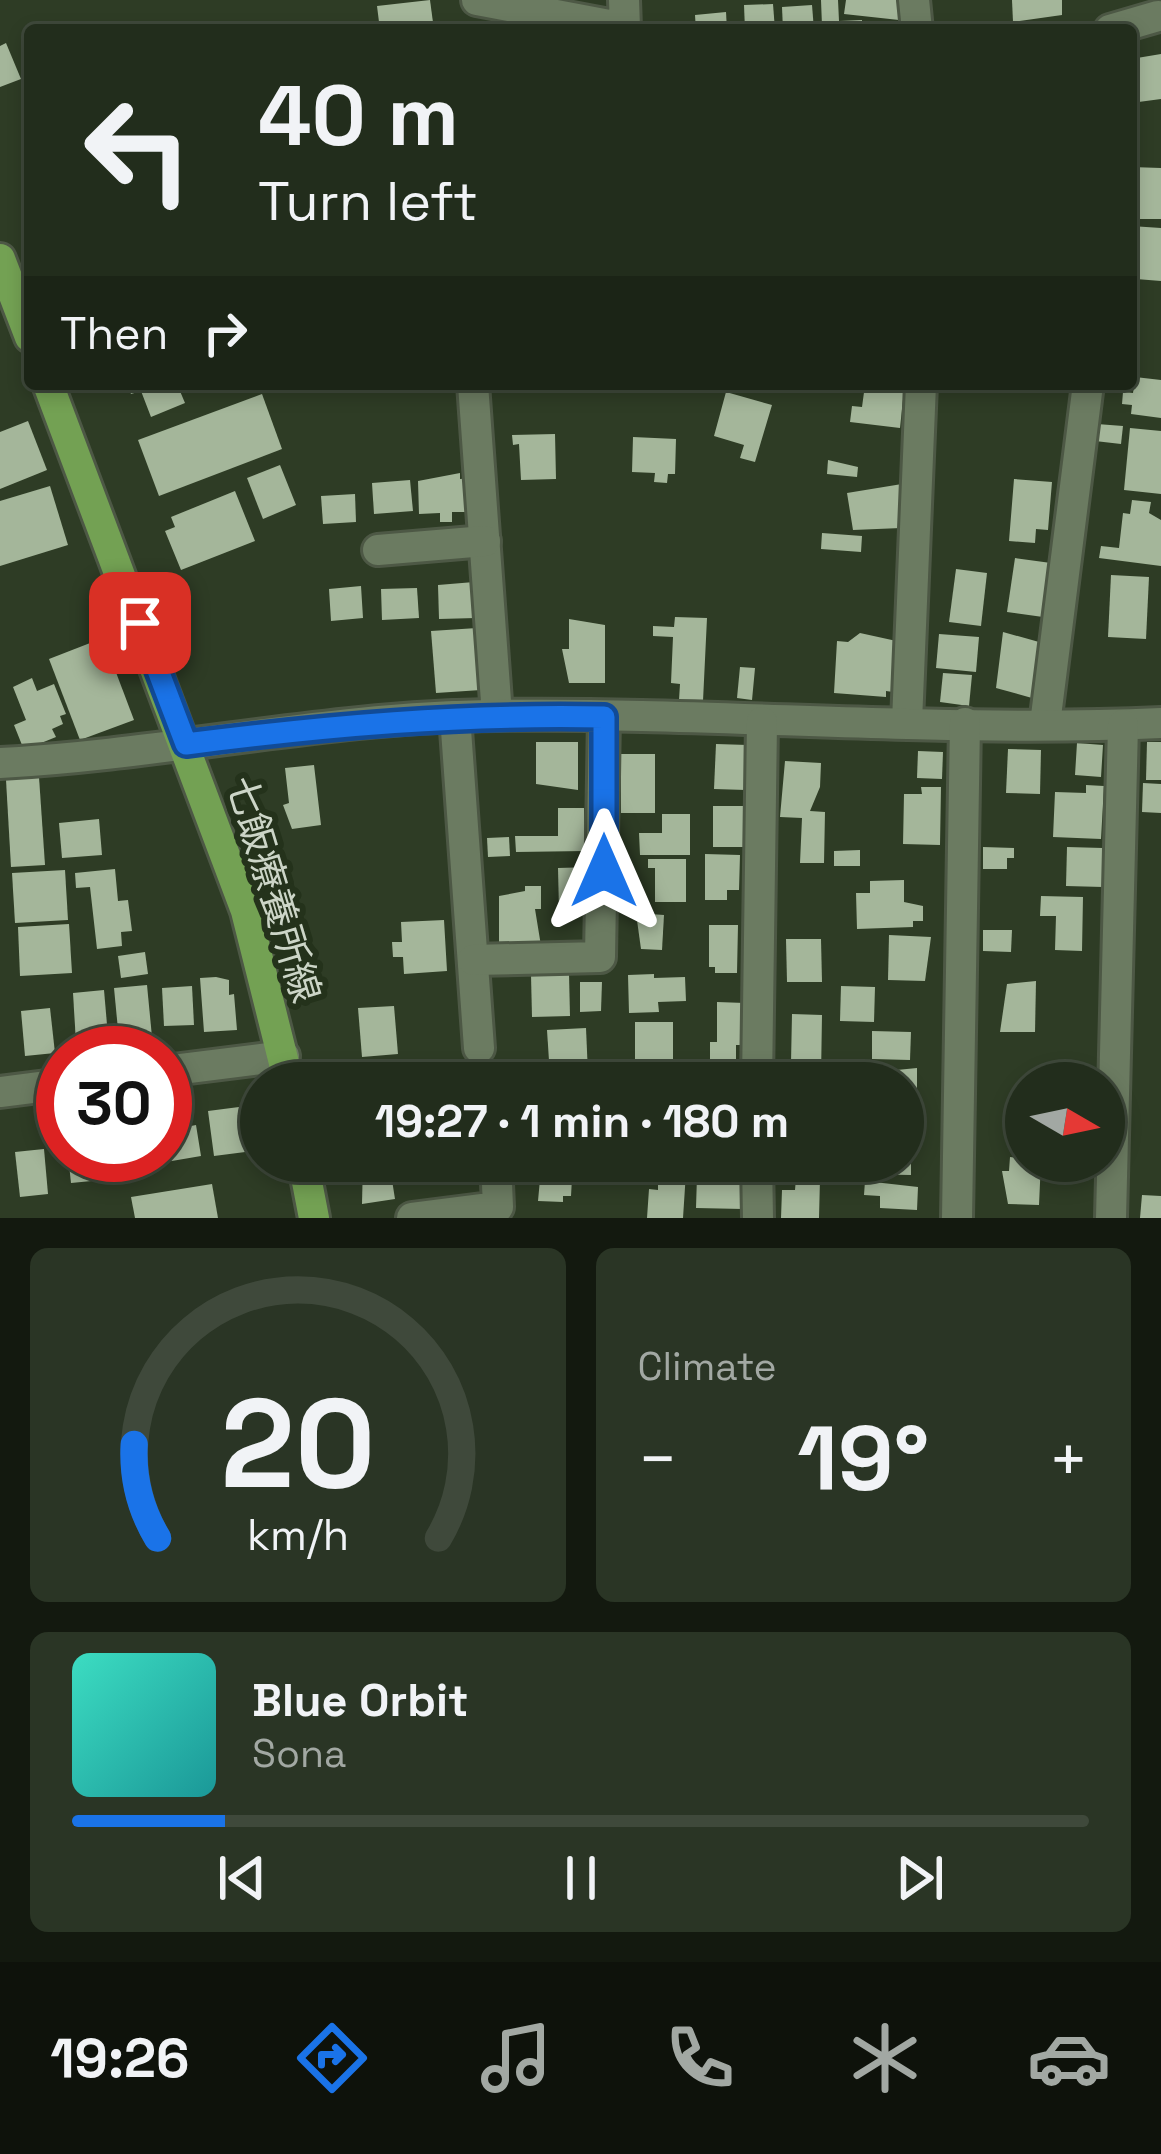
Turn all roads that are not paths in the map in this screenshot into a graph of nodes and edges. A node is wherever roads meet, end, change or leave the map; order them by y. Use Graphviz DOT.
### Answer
graph roads {
  1 [pos="475,0"];
  2 [pos="604,24"];
  3 [pos="0,259"];
  4 [pos="24,321"];
  5 [pos="50,390"];
  6 [pos="473,390"];
  7 [pos="921,390"];
  8 [pos="1087,390"];
  9 [pos="485,542"];
  10 [pos="378,550"];
  11 [pos="497,715"];
  12 [pos="455,716"];
  13 [pos="604,717"];
  14 [pos="762,722"];
  15 [pos="908,722"];
  16 [pos="964,723"];
  17 [pos="1161,723"];
  18 [pos="1045,724"];
  19 [pos="1123,725"];
  20 [pos="186,744"];
  21 [pos="0,763"];
  22 [pos="473,960"];
  23 [pos="479,1048"];
  24 [pos="284,1062"];
  25 [pos="757,1062"];
  26 [pos="240,1070"];
  27 [pos="192,1071"];
  28 [pos="36,1087"];
  29 [pos="0,1092"];
  30 [pos="308,1182"];
  31 [pos="497,1182"];
  32 [pos="757,1182"];
  33 [pos="314,1218"];
  34 [pos="412,1218"];
  35 [pos="758,1218"];
  36 [pos="956,1218"];
  37 [pos="1111,1218"];
  1 -- 2 [label="street"];
  3 -- 4 [label="main road"];
  5 -- 20 [label="main road, 七飯療養所線"];
  6 -- 9 [label="street"];
  7 -- 15 [label="street"];
  8 -- 18 [label="street"];
  9 -- 10 [label="street"];
  9 -- 11 [label="street"];
  11 -- 12 [label="street"];
  11 -- 13 [label="street"];
  12 -- 20 [label="street"];
  12 -- 22 [label="street"];
  13 -- 14 [label="street"];
  13 -- 22 [label="street"];
  14 -- 15 [label="street"];
  14 -- 25 [label="street"];
  15 -- 16 [label="street"];
  16 -- 18 [label="street"];
  16 -- 36 [label="street"];
  17 -- 19 [label="street"];
  18 -- 19 [label="street"];
  19 -- 37 [label="street"];
  20 -- 21 [label="street"];
  20 -- 24 [label="main road, 七飯療養所線"];
  22 -- 23 [label="street"];
  26 -- 27 [label="street"];
  28 -- 29 [label="street"];
  30 -- 33 [label="main road"];
  31 -- 34 [label="street"];
  32 -- 35 [label="street"];
}
